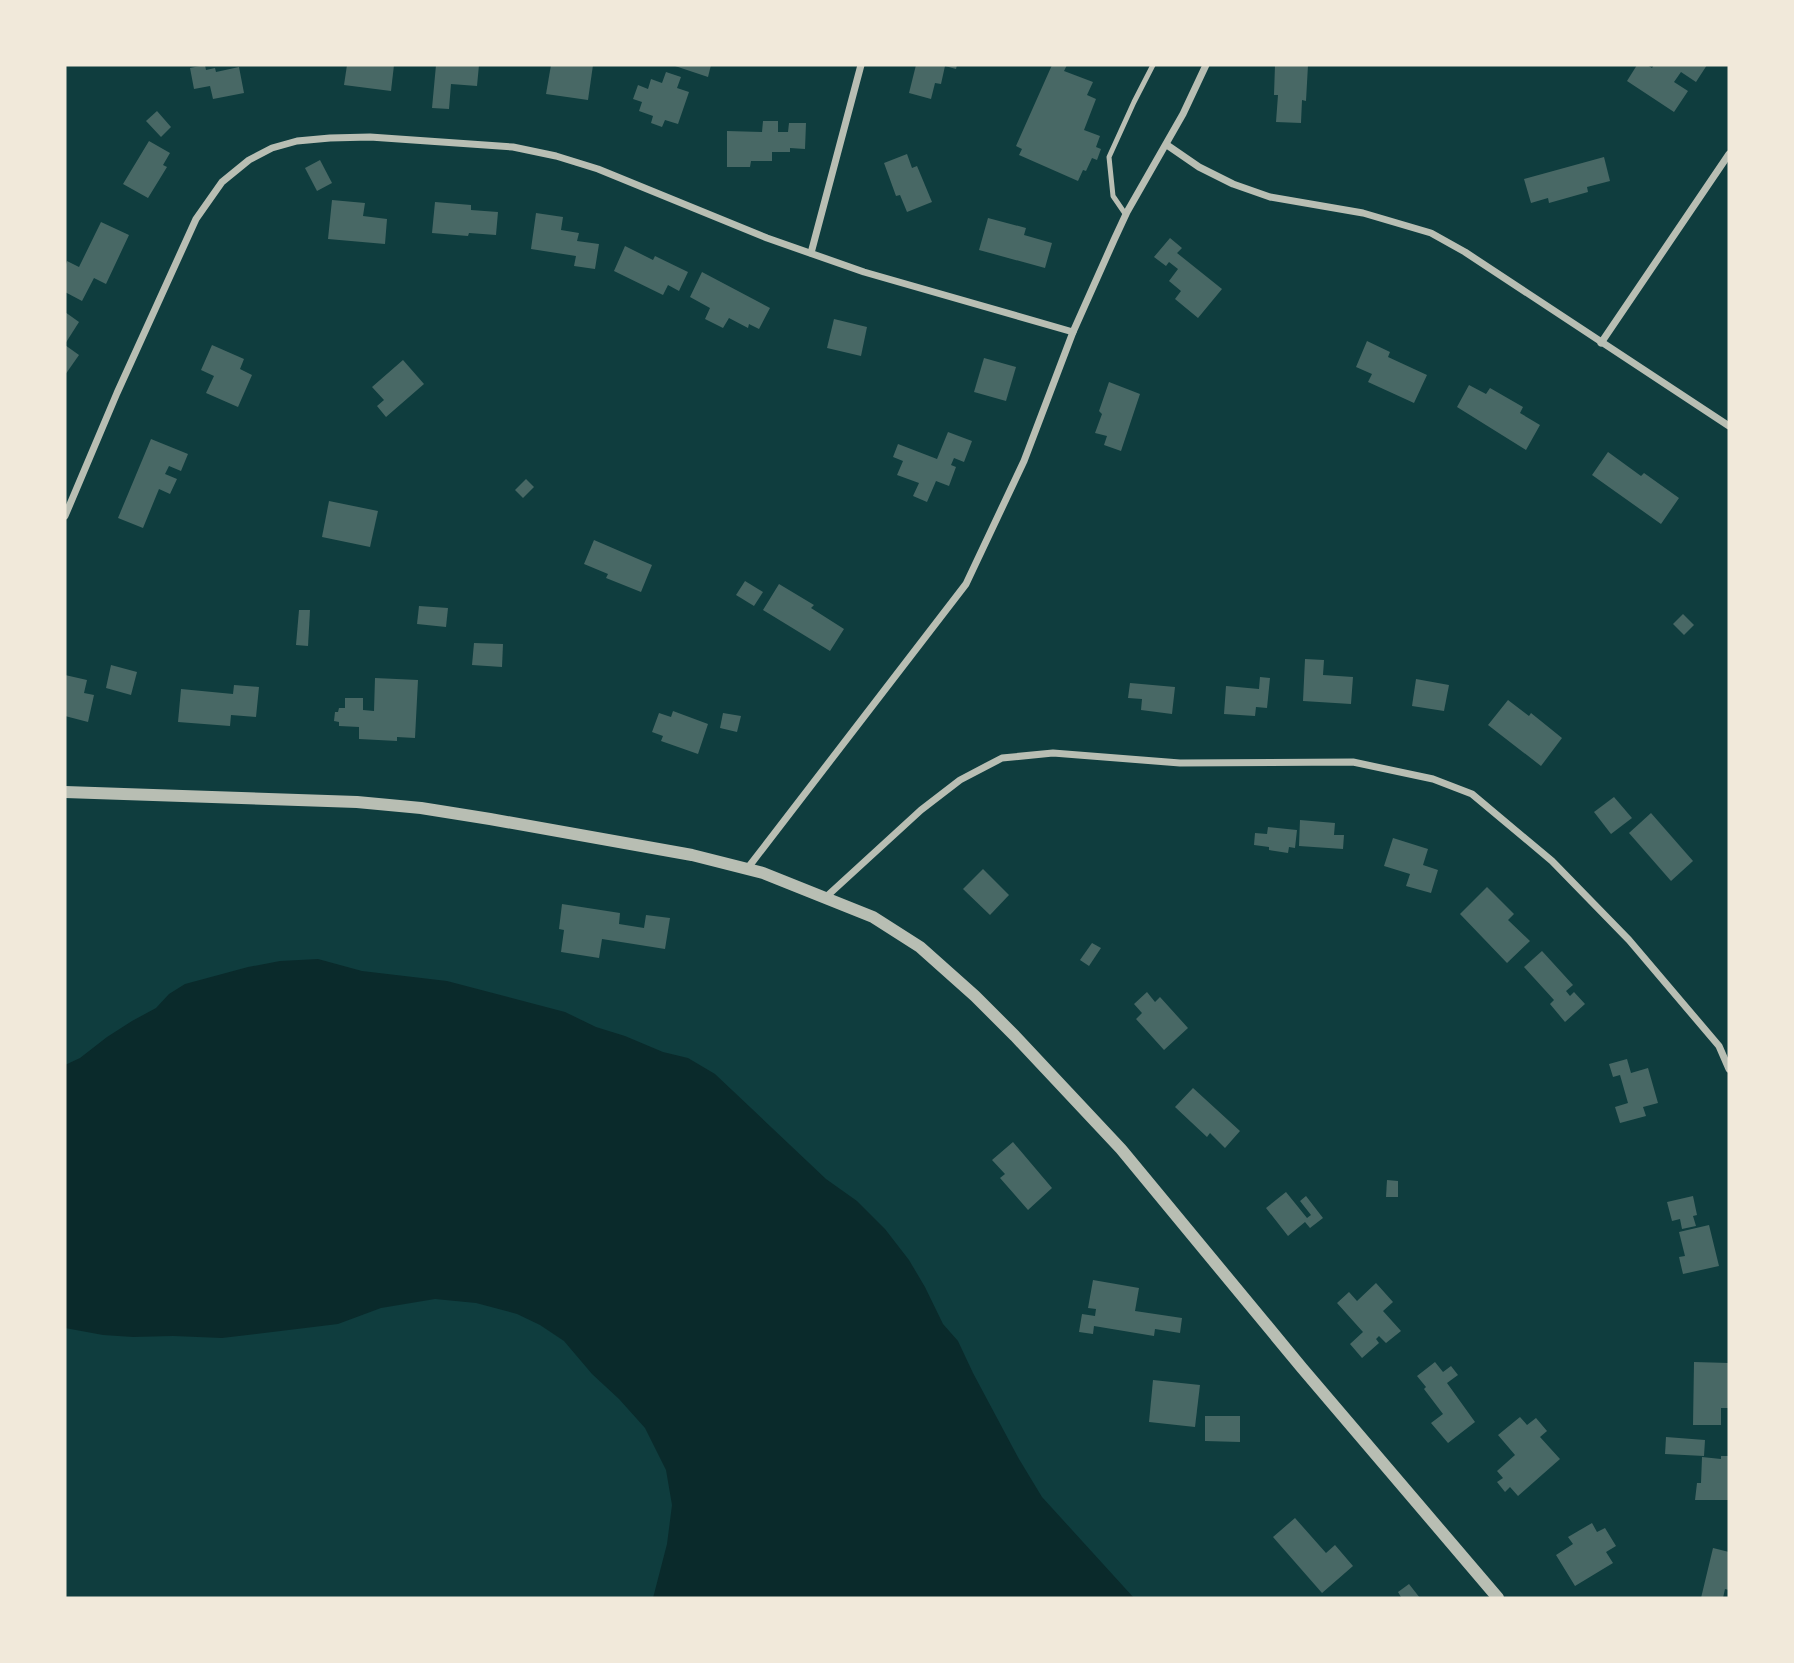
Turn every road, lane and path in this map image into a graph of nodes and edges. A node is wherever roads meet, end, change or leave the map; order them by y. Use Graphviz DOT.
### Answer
graph roads {
  1 [pos="861,65"];
  2 [pos="1153,65"];
  3 [pos="1206,65"];
  4 [pos="1167,145"];
  5 [pos="1729,154"];
  6 [pos="1126,215"];
  7 [pos="811,253"];
  8 [pos="1073,332"];
  9 [pos="1601,343"];
  10 [pos="1729,426"];
  11 [pos="65,516"];
  12 [pos="65,792"];
  13 [pos="747,869"];
  14 [pos="826,897"];
  15 [pos="1729,1069"];
  16 [pos="1498,1598"];
  1 -- 7 [label="street"];
  2 -- 6 [label="lane"];
  3 -- 4 [label="street"];
  4 -- 6 [label="street"];
  4 -- 9 [label="street"];
  5 -- 9 [label="street"];
  6 -- 8 [label="street"];
  7 -- 8 [label="street"];
  7 -- 11 [label="street"];
  8 -- 13 [label="street"];
  9 -- 10 [label="street"];
  12 -- 13 [label="street"];
  13 -- 14 [label="street"];
  14 -- 15 [label="street"];
  14 -- 16 [label="street"];
}
